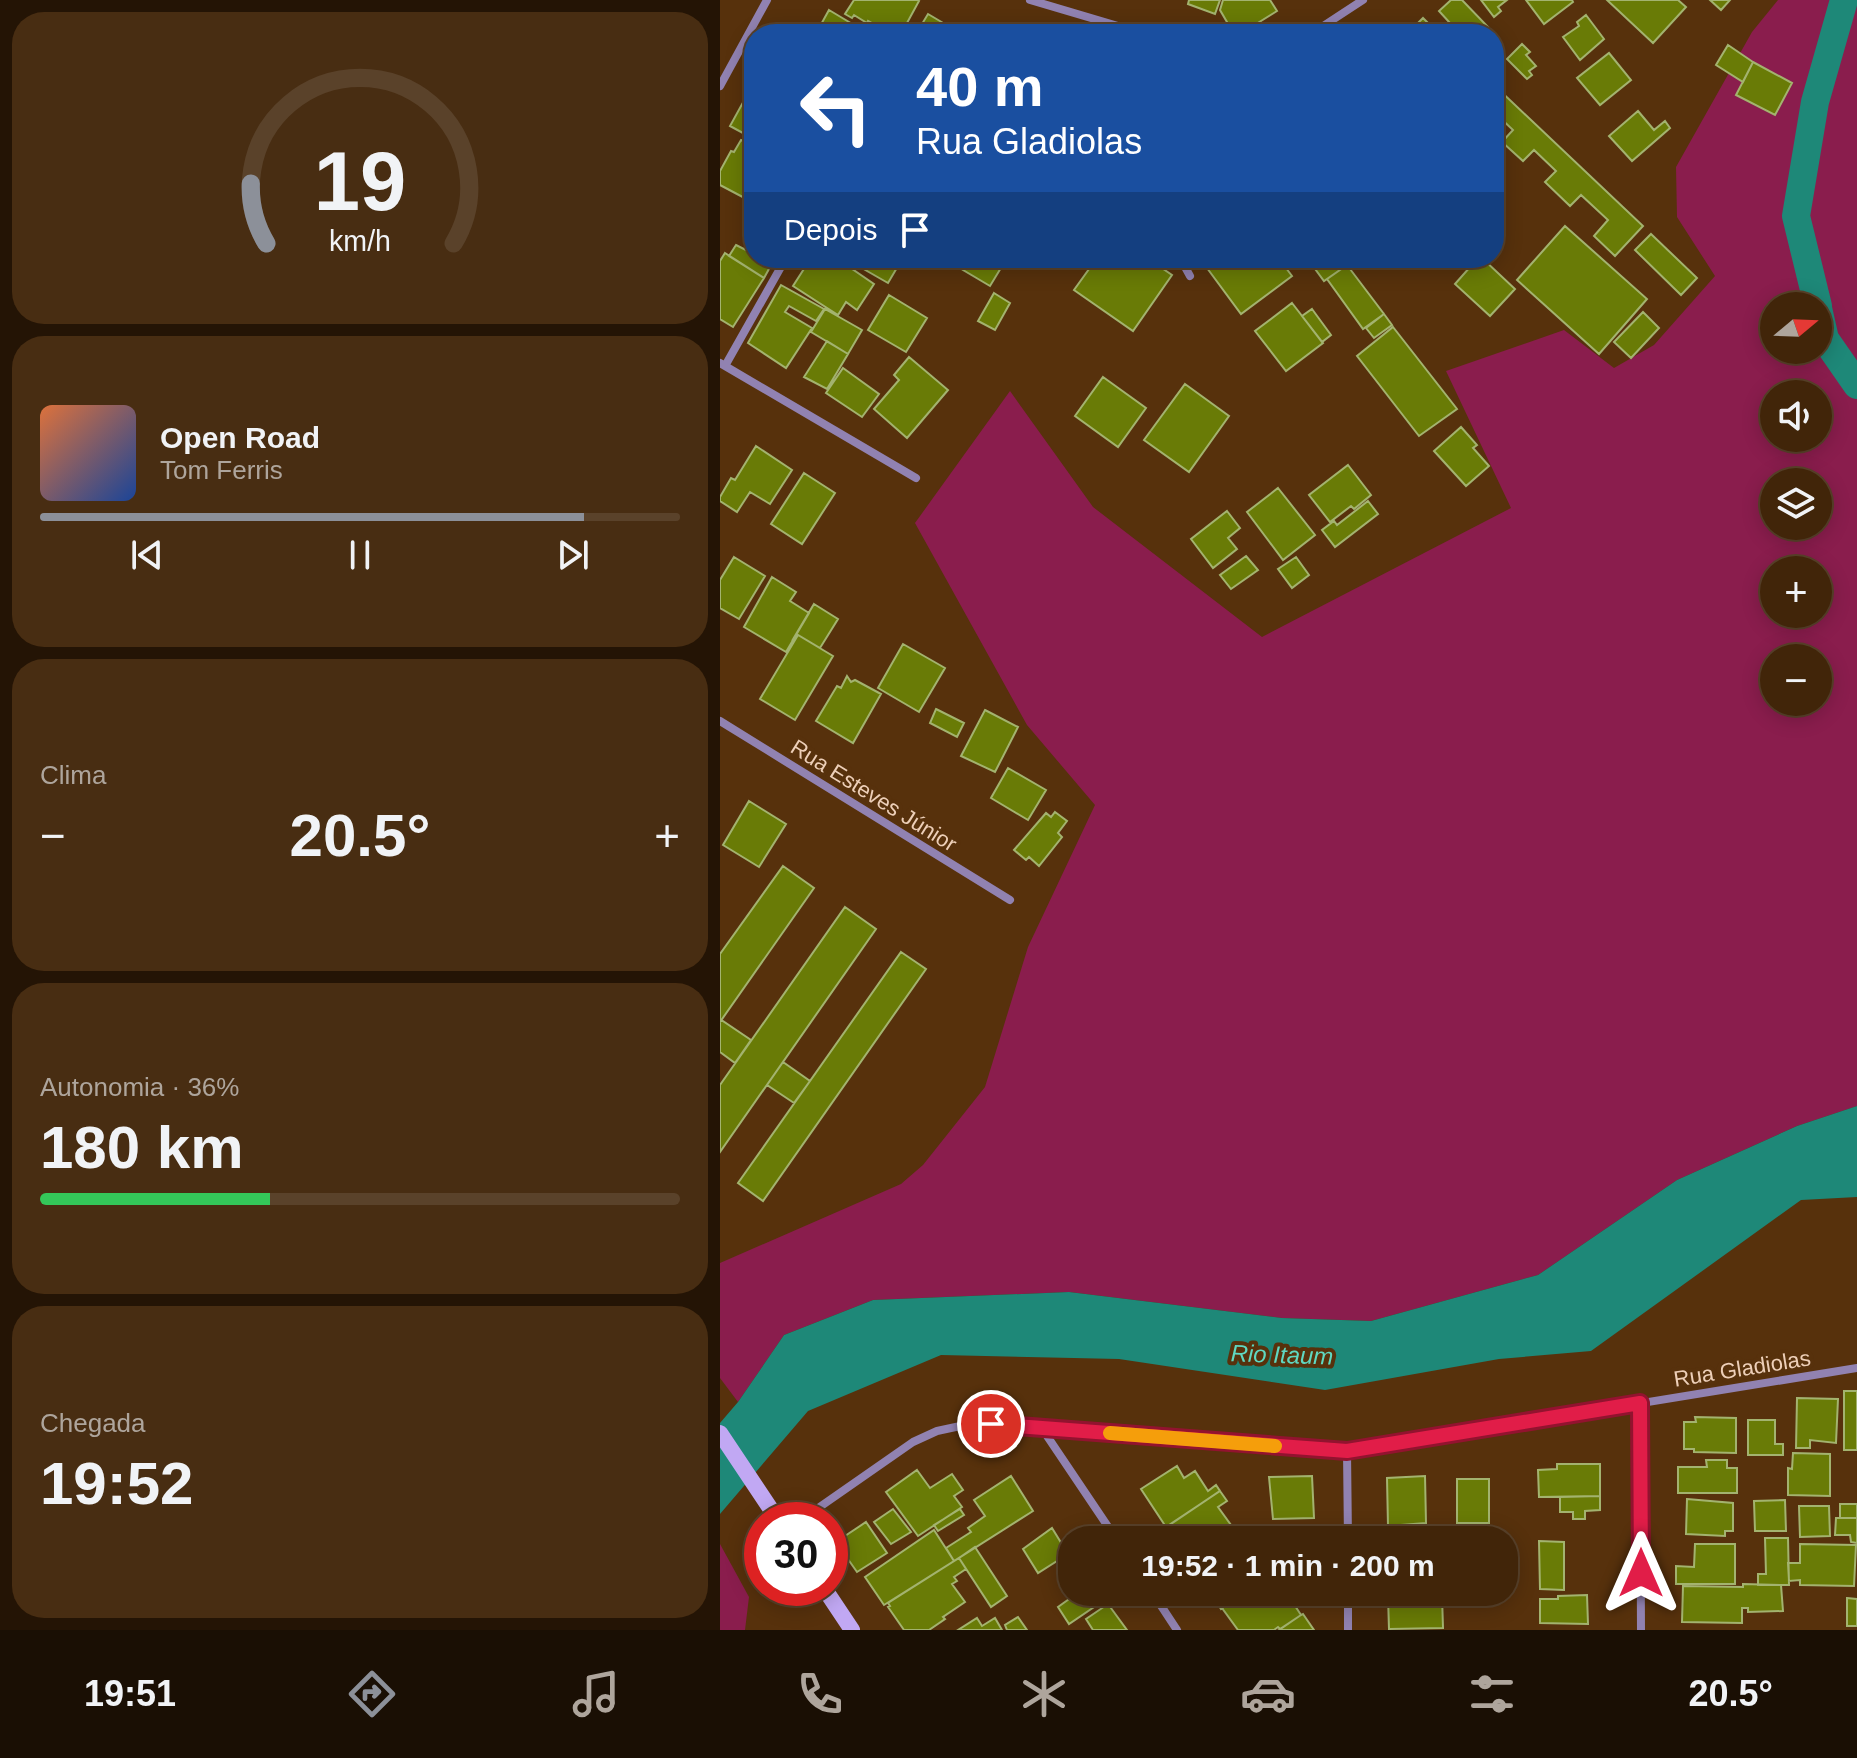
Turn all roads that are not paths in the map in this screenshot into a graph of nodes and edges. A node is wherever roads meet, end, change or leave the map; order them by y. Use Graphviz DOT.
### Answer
graph roads {
  1 [pos="767,0"];
  2 [pos="1030,0"];
  3 [pos="1363,0"];
  4 [pos="754,24"];
  5 [pos="1111,24"];
  6 [pos="1326,24"];
  7 [pos="744,42"];
  8 [pos="720,86"];
  9 [pos="780,268"];
  10 [pos="1186,268"];
  11 [pos="1190,276"];
  12 [pos="722,364"];
  13 [pos="916,478"];
  14 [pos="720,721"];
  15 [pos="1010,900"];
  16 [pos="1857,1368"];
  17 [pos="1640,1403"];
  18 [pos="1041,1427"];
  19 [pos="720,1433"];
  20 [pos="1347,1451"];
  21 [pos="767,1502"];
  22 [pos="827,1502"];
  23 [pos="1108,1526"];
  24 [pos="1348,1526"];
  25 [pos="836,1606"];
  26 [pos="1161,1606"];
  27 [pos="1348,1606"];
  28 [pos="852,1630"];
  29 [pos="1177,1630"];
  30 [pos="1348,1630"];
  31 [pos="1641,1630"];
  1 -- 4 [label="street"];
  2 -- 5 [label="street"];
  3 -- 6 [label="street"];
  7 -- 8 [label="street"];
  9 -- 12 [label="street"];
  10 -- 11 [label="street"];
  12 -- 13 [label="street"];
  14 -- 15 [label="street, Rua Esteves Júnior"];
  16 -- 17 [label="street, Rua Gladiolas"];
  17 -- 20 [label="street, Rua Gladiolas"];
  17 -- 31 [label="street"];
  18 -- 20 [label="street, Rua Gladiolas"];
  18 -- 22 [label="street, Rua Gladiolas"];
  18 -- 23 [label="street"];
  19 -- 21 [label="main road"];
  20 -- 24 [label="street"];
  25 -- 28 [label="main road"];
  26 -- 29 [label="street"];
  27 -- 30 [label="street"];
}
